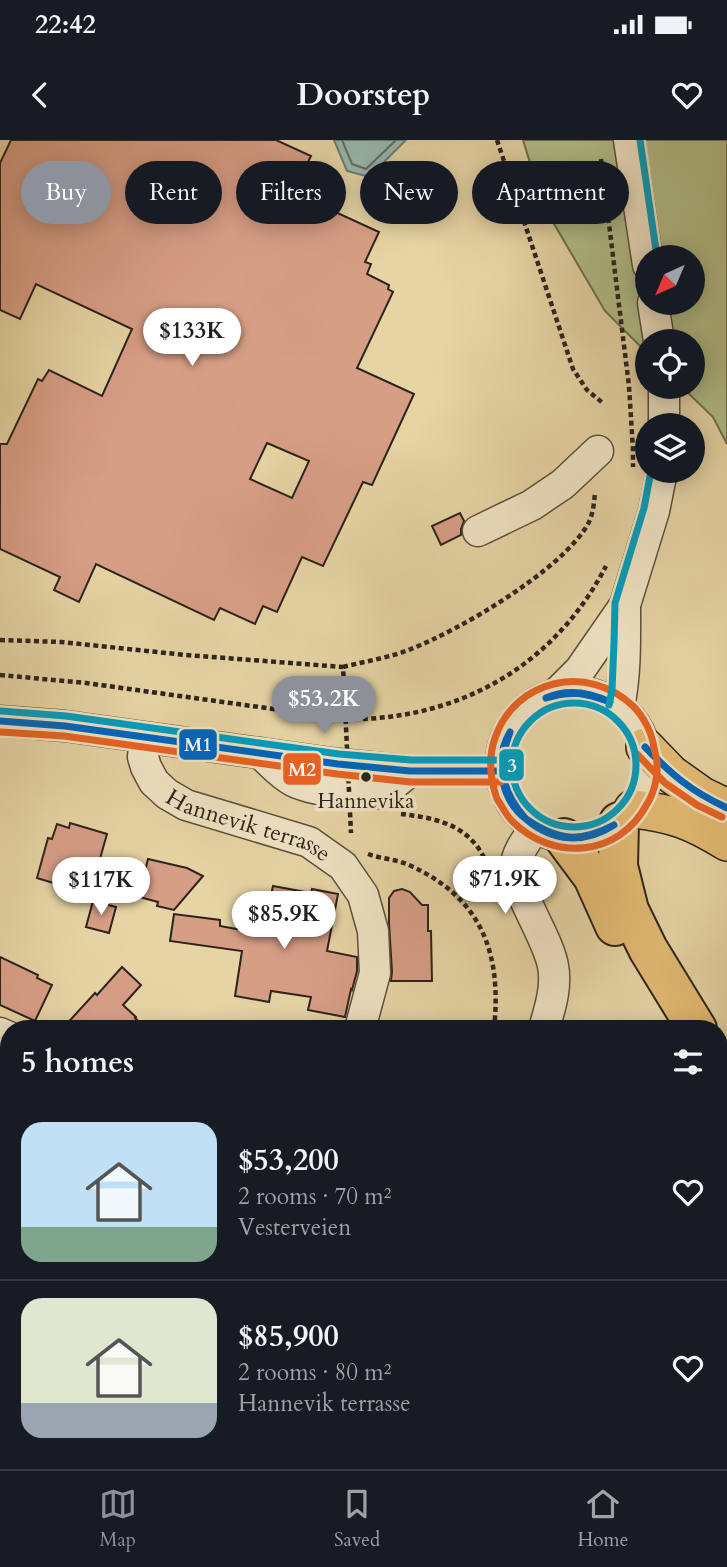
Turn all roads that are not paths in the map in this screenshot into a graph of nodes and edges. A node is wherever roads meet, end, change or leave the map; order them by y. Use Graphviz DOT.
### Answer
graph roads {
  1 [pos="629,140"];
  2 [pos="645,245"];
  3 [pos="598,450"];
  4 [pos="649,483"];
  5 [pos="478,531"];
  6 [pos="625,605"];
  7 [pos="556,694"];
  8 [pos="619,707"];
  9 [pos="0,721"];
  10 [pos="145,738"];
  11 [pos="645,747"];
  12 [pos="501,771"];
  13 [pos="727,808"];
  14 [pos="626,816"];
  15 [pos="550,832"];
  16 [pos="727,842"];
  17 [pos="362,1020"];
  18 [pos="546,1020"];
  19 [pos="666,1020"];
  20 [pos="691,1020"];
  1 -- 2 [label="street"];
  3 -- 5 [label="street"];
  4 -- 6 [label="street"];
  6 -- 7 [label="street"];
  6 -- 8 [label="street"];
  7 -- 8 [label="street"];
  7 -- 12 [label="street"];
  8 -- 11 [label="street"];
  9 -- 10 [label="street"];
  10 -- 12 [label="street"];
  10 -- 17 [label="street, Hannevik terrasse"];
  11 -- 13 [label="main road"];
  11 -- 14 [label="street"];
  12 -- 15 [label="street"];
  14 -- 15 [label="street"];
  14 -- 16 [label="main road"];
  14 -- 20 [label="highway"];
  15 -- 18 [label="street"];
  15 -- 19 [label="highway"];
}
